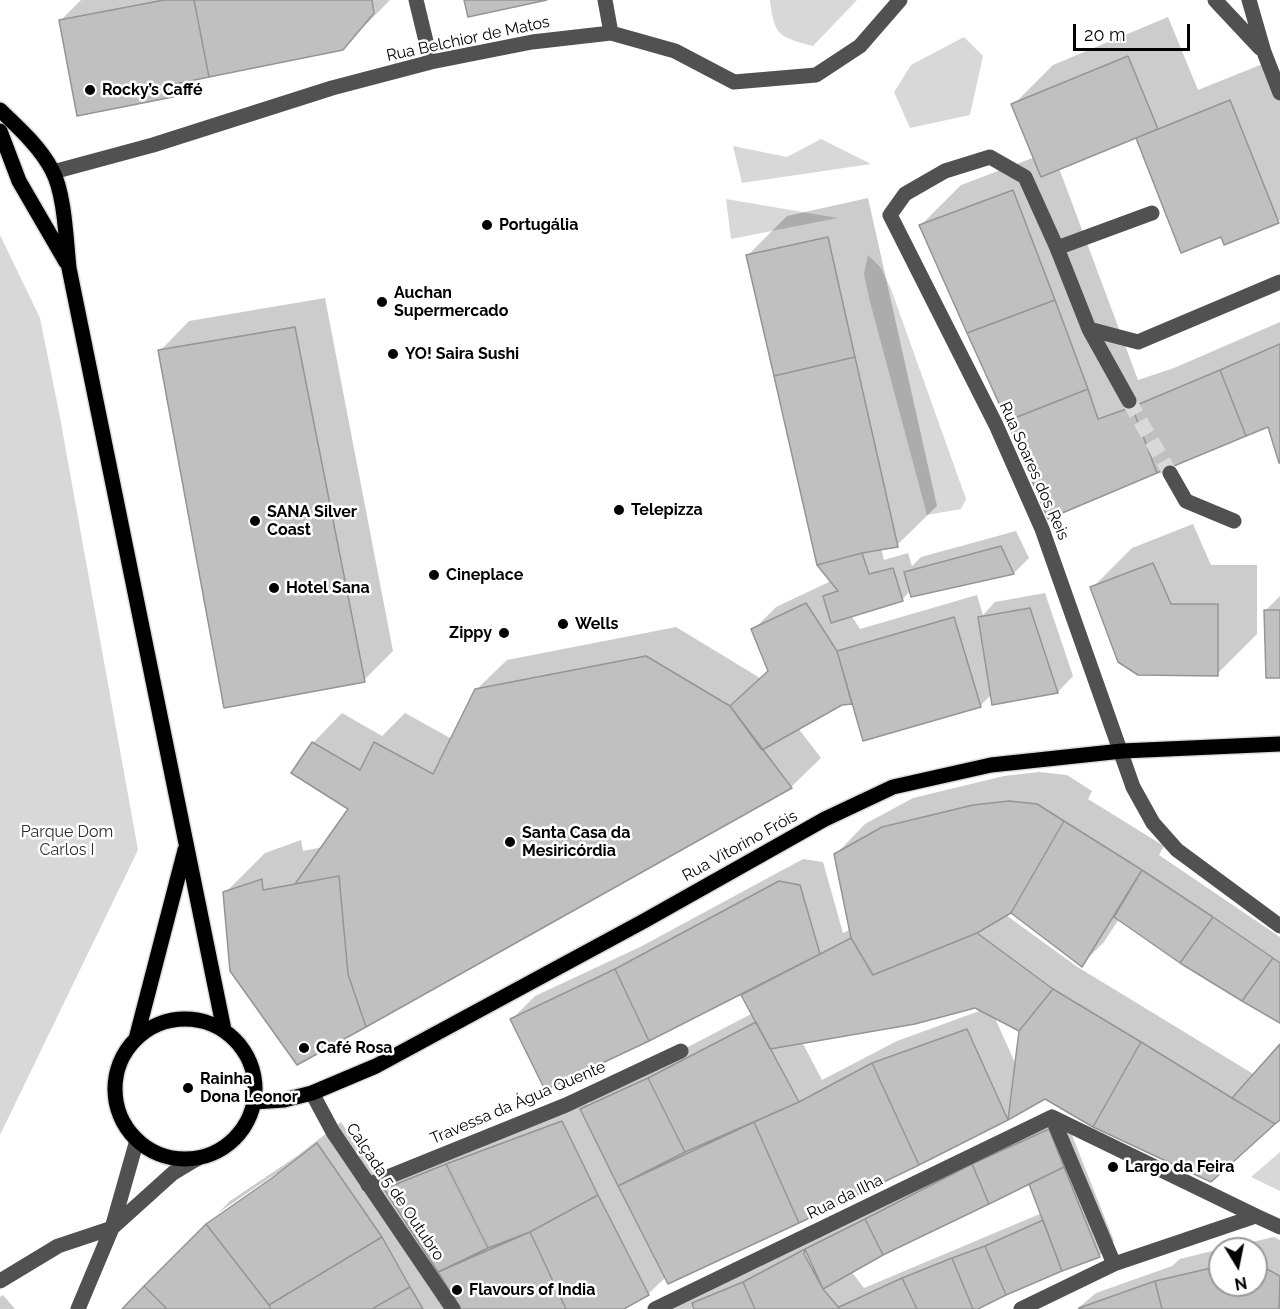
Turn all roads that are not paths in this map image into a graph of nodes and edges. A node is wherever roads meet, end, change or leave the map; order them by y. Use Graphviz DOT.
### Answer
graph roads {
  1 [pos="416,0"];
  2 [pos="605,0"];
  3 [pos="900,0"];
  4 [pos="1215,0"];
  5 [pos="1249,0"];
  6 [pos="611,33"];
  7 [pos="1264,52"];
  8 [pos="431,62"];
  9 [pos="1280,93"];
  10 [pos="0,110"];
  11 [pos="0,131"];
  12 [pos="53,171"];
  13 [pos="1152,213"];
  14 [pos="1057,248"];
  15 [pos="69,268"];
  16 [pos="1280,282"];
  17 [pos="1089,328"];
  18 [pos="1129,401"];
  19 [pos="1170,473"];
  20 [pos="1234,521"];
  21 [pos="1280,744"];
  22 [pos="1122,752"];
  23 [pos="187,845"];
  24 [pos="1280,926"];
  25 [pos="224,1030"];
  26 [pos="136,1039"];
  27 [pos="681,1051"];
  28 [pos="312,1093"];
  29 [pos="254,1102"];
  30 [pos="1052,1117"];
  31 [pos="137,1140"];
  32 [pos="198,1158"];
  33 [pos="368,1185"];
  34 [pos="1256,1216"];
  35 [pos="1280,1227"];
  36 [pos="112,1228"];
  37 [pos="1114,1264"];
  38 [pos="0,1281"];
  39 [pos="1036,1305"];
  40 [pos="78,1309"];
  41 [pos="453,1309"];
  42 [pos="655,1309"];
  43 [pos="1021,1309"];
  1 -- 8 [label="street"];
  2 -- 6 [label="street"];
  3 -- 6 [label="street, Rua Belchior de Matos"];
  4 -- 7 [label="street"];
  5 -- 7 [label="street"];
  6 -- 8 [label="street, Rua Belchior de Matos"];
  7 -- 9 [label="street"];
  8 -- 12 [label="street, Rua Belchior de Matos"];
  10 -- 12 [label="main road"];
  11 -- 15 [label="main road"];
  12 -- 15 [label="main road"];
  13 -- 14 [label="street"];
  14 -- 17 [label="street"];
  14 -- 22 [label="street, Rua Soares dos Reis"];
  15 -- 23 [label="main road"];
  16 -- 17 [label="street"];
  17 -- 18 [label="street"];
  19 -- 20 [label="street"];
  21 -- 22 [label="main road, Rua Vitorino Fróis"];
  22 -- 24 [label="street, Rua Soares dos Reis"];
  22 -- 28 [label="main road, Rua Vitorino Fróis"];
  23 -- 25 [label="main road"];
  23 -- 26 [label="main road"];
  25 -- 26 [label="main road"];
  25 -- 29 [label="main road"];
  26 -- 31 [label="main road"];
  27 -- 33 [label="street, Travessa da Água Quente"];
  28 -- 29 [label="main road, Rua Vitorino Fróis"];
  28 -- 33 [label="street, Calçada 5 de Outubro"];
  29 -- 32 [label="main road"];
  30 -- 34 [label="street"];
  30 -- 37 [label="street"];
  30 -- 42 [label="street, Rua da Ilha"];
  31 -- 32 [label="main road"];
  31 -- 36 [label="street"];
  32 -- 36 [label="street"];
  33 -- 41 [label="street, Calçada 5 de Outubro"];
  34 -- 35 [label="street"];
  34 -- 37 [label="street"];
  36 -- 38 [label="street"];
  36 -- 40 [label="street"];
  37 -- 39 [label="street"];
  39 -- 43 [label="street"];
}
